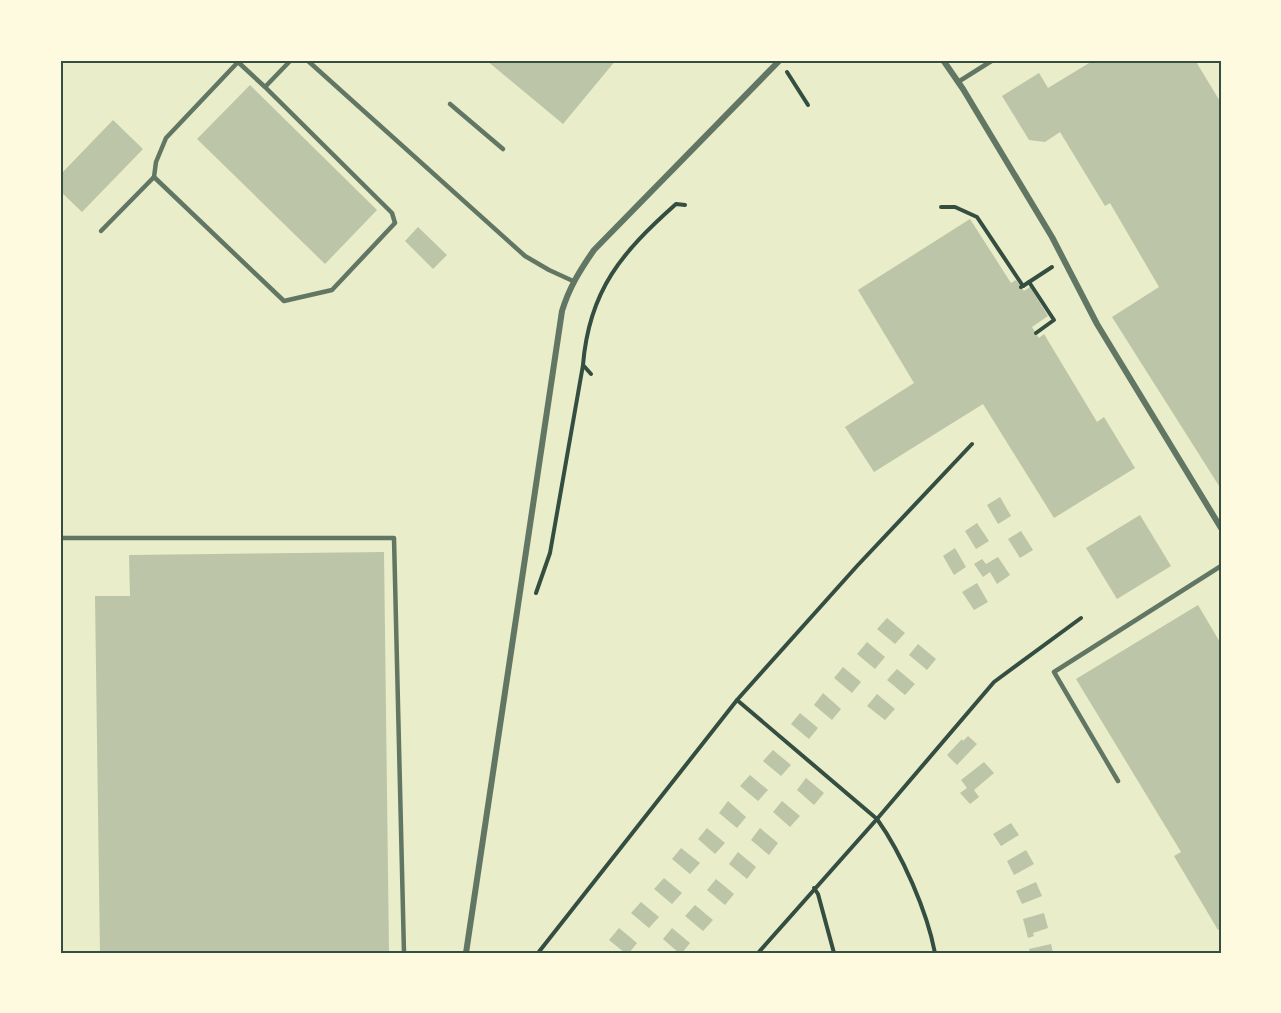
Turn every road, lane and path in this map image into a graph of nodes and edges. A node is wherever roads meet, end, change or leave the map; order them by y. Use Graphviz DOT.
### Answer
graph roads {
  1 [pos="291,60"];
  2 [pos="307,60"];
  3 [pos="943,60"];
  4 [pos="993,60"];
  5 [pos="778,62"];
  6 [pos="958,82"];
  7 [pos="265,87"];
  8 [pos="450,104"];
  9 [pos="808,105"];
  10 [pos="503,149"];
  11 [pos="154,177"];
  12 [pos="685,205"];
  13 [pos="941,207"];
  14 [pos="101,231"];
  15 [pos="1045,272"];
  16 [pos="573,281"];
  17 [pos="1029,282"];
  18 [pos="1035,333"];
  19 [pos="583,365"];
  20 [pos="591,374"];
  21 [pos="972,444"];
  22 [pos="1221,528"];
  23 [pos="60,538"];
  24 [pos="1221,566"];
  25 [pos="535,595"];
  26 [pos="1081,618"];
  27 [pos="737,700"];
  28 [pos="1118,781"];
  29 [pos="877,819"];
  30 [pos="814,888"];
  31 [pos="404,953"];
  32 [pos="466,953"];
  33 [pos="538,953"];
  34 [pos="758,953"];
  35 [pos="834,953"];
  36 [pos="934,953"];
  1 -- 7 [label="lane"];
  2 -- 16 [label="lane"];
  3 -- 6 [label="street"];
  4 -- 6 [label="lane"];
  5 -- 9 [label="path"];
  5 -- 16 [label="street"];
  6 -- 22 [label="street"];
  7 -- 11 [label="lane"];
  7 -- 11 [label="lane"];
  8 -- 10 [label="lane"];
  11 -- 14 [label="lane"];
  12 -- 19 [label="path"];
  13 -- 17 [label="path"];
  15 -- 17 [label="path"];
  16 -- 32 [label="street"];
  17 -- 18 [label="path"];
  19 -- 20 [label="path"];
  19 -- 25 [label="path"];
  21 -- 27 [label="path"];
  23 -- 31 [label="lane"];
  24 -- 28 [label="lane"];
  26 -- 29 [label="path"];
  27 -- 29 [label="path"];
  27 -- 33 [label="path"];
  29 -- 30 [label="path"];
  29 -- 36 [label="path"];
  30 -- 34 [label="path"];
  30 -- 35 [label="path"];
}
